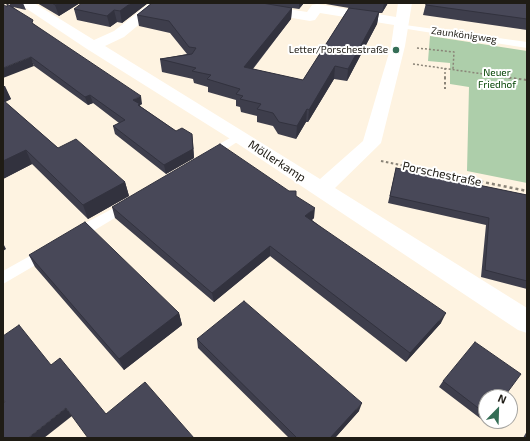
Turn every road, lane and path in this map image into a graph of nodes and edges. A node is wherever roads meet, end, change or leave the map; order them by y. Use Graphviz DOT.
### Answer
graph roads {
  1 [pos="25,3"];
  2 [pos="158,3"];
  3 [pos="228,3"];
  4 [pos="406,3"];
  5 [pos="402,24"];
  6 [pos="527,45"];
  7 [pos="92,46"];
  8 [pos="395,54"];
  9 [pos="445,68"];
  10 [pos="454,69"];
  11 [pos="527,80"];
  12 [pos="445,89"];
  13 [pos="239,136"];
  14 [pos="356,156"];
  15 [pos="196,163"];
  16 [pos="322,189"];
  17 [pos="527,191"];
  18 [pos="142,196"];
  19 [pos="3,278"];
  20 [pos="527,322"];
  1 -- 7 [label="street, Möllerkamp"];
  2 -- 7 [label="street"];
  3 -- 5 [label="street"];
  4 -- 5 [label="street"];
  5 -- 6 [label="lane, Zaunkönigweg"];
  5 -- 8 [label="street"];
  7 -- 13 [label="street, Möllerkamp"];
  8 -- 9 [label="path"];
  8 -- 10 [label="path"];
  8 -- 14 [label="street"];
  9 -- 10 [label="path"];
  9 -- 12 [label="path"];
  10 -- 11 [label="path"];
  13 -- 15 [label="lane"];
  13 -- 16 [label="street, Möllerkamp"];
  14 -- 16 [label="street"];
  14 -- 17 [label="path, Porschestraße"];
  16 -- 20 [label="street, Möllerkamp"];
  18 -- 19 [label="lane"];
}
